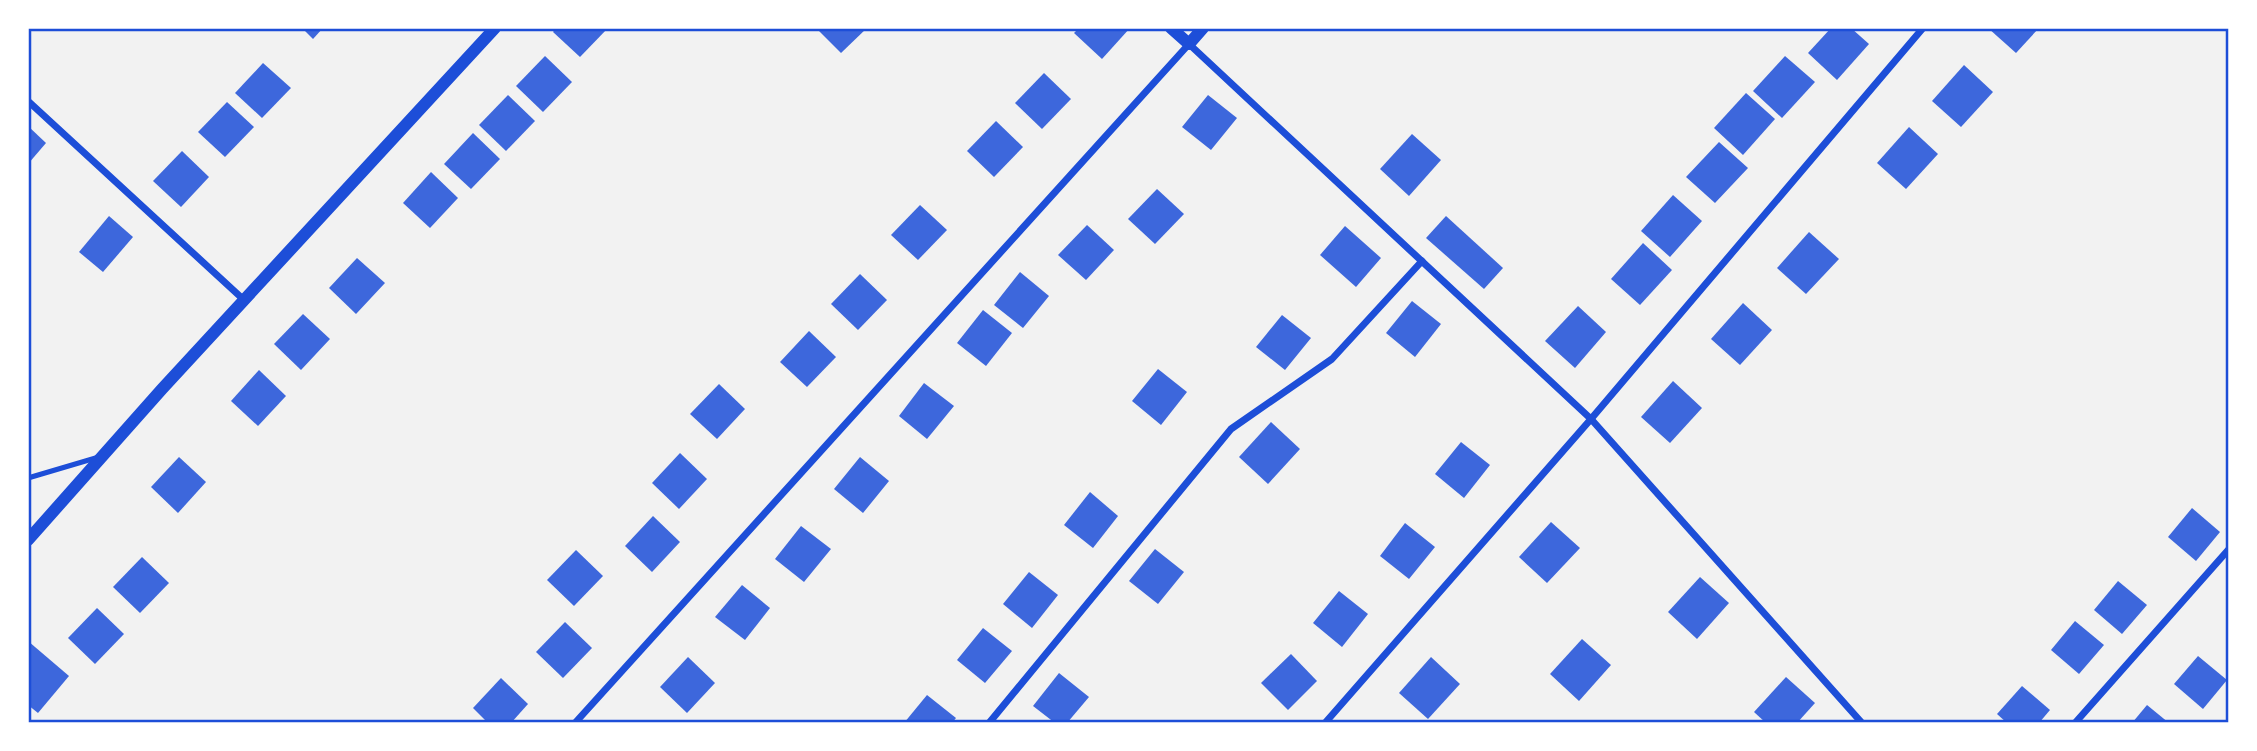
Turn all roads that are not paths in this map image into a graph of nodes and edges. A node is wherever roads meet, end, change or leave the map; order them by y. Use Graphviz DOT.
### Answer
graph roads {
  1 [pos="495,28"];
  2 [pos="1171,28"];
  3 [pos="1203,28"];
  4 [pos="1923,28"];
  5 [pos="1189,44"];
  6 [pos="28,101"];
  7 [pos="1422,261"];
  8 [pos="244,300"];
  9 [pos="1591,419"];
  10 [pos="103,456"];
  11 [pos="28,478"];
  12 [pos="28,540"];
  13 [pos="2229,549"];
  14 [pos="575,723"];
  15 [pos="989,723"];
  16 [pos="1325,723"];
  17 [pos="1862,723"];
  18 [pos="2076,723"];
  1 -- 8 [label="street"];
  2 -- 5 [label="street"];
  3 -- 5 [label="street"];
  4 -- 9 [label="street"];
  5 -- 7 [label="street"];
  5 -- 14 [label="street"];
  6 -- 8 [label="street"];
  7 -- 9 [label="street"];
  7 -- 15 [label="street"];
  8 -- 10 [label="street"];
  9 -- 16 [label="street"];
  9 -- 17 [label="street"];
  10 -- 11 [label="lane"];
  10 -- 12 [label="street"];
  13 -- 18 [label="street"];
}
